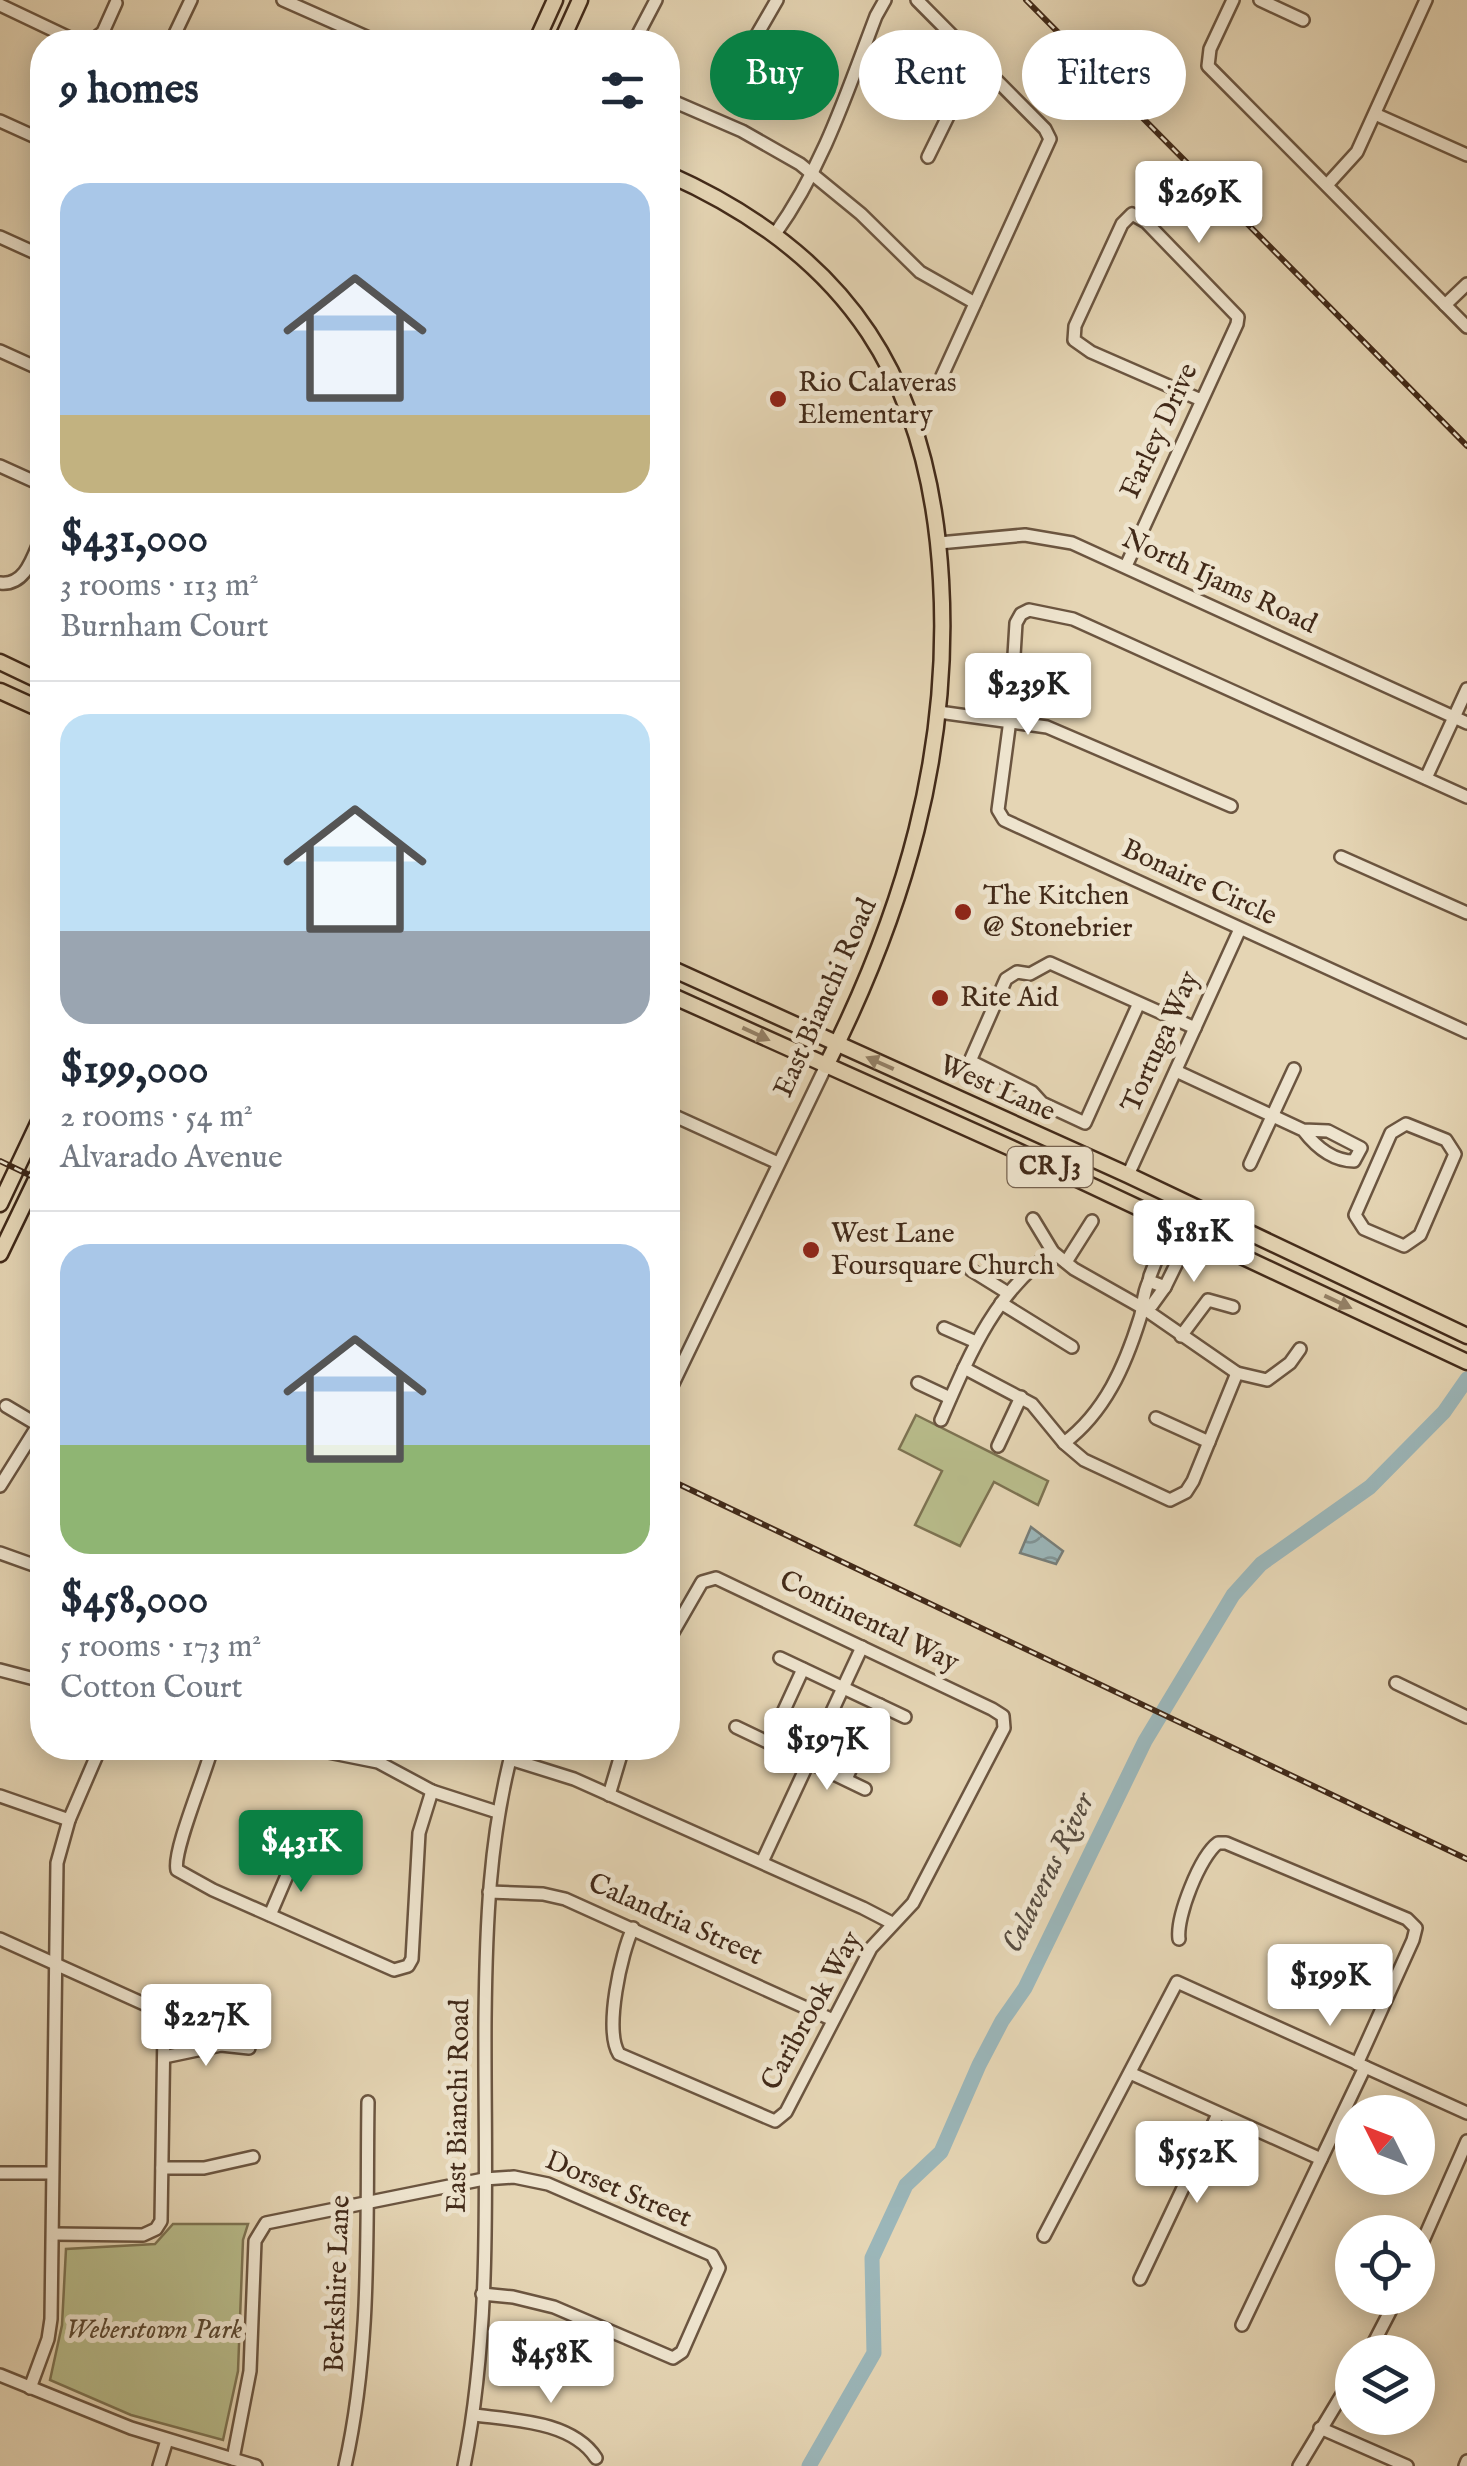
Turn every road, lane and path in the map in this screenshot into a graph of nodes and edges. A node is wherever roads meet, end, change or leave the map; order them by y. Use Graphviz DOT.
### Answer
graph roads {
  1 [pos="191,0"];
  2 [pos="283,0"];
  3 [pos="555,0"];
  4 [pos="580,0"];
  5 [pos="656,0"];
  6 [pos="777,0"];
  7 [pos="885,0"];
  8 [pos="917,0"];
  9 [pos="1233,0"];
  10 [pos="1260,0"];
  11 [pos="1426,0"];
  12 [pos="116,3"];
  13 [pos="0,5"];
  14 [pos="1303,20"];
  15 [pos="53,30"];
  16 [pos="104,30"];
  17 [pos="177,30"];
  18 [pos="351,30"];
  19 [pos="541,30"];
  20 [pos="567,30"];
  21 [pos="640,30"];
  22 [pos="760,30"];
  23 [pos="946,30"];
  24 [pos="1002,86"];
  25 [pos="680,104"];
  26 [pos="1375,114"];
  27 [pos="946,120"];
  28 [pos="0,121"];
  29 [pos="30,135"];
  30 [pos="1467,154"];
  31 [pos="928,157"];
  32 [pos="814,174"];
  33 [pos="680,180"];
  34 [pos="1327,184"];
  35 [pos="775,234"];
  36 [pos="0,237"];
  37 [pos="30,251"];
  38 [pos="1467,284"];
  39 [pos="976,303"];
  40 [pos="1445,305"];
  41 [pos="1467,327"];
  42 [pos="0,350"];
  43 [pos="30,364"];
  44 [pos="942,376"];
  45 [pos="1201,400"];
  46 [pos="0,466"];
  47 [pos="30,480"];
  48 [pos="939,543"];
  49 [pos="30,560"];
  50 [pos="1126,566"];
  51 [pos="0,583"];
  52 [pos="0,662"];
  53 [pos="30,676"];
  54 [pos="1467,690"];
  55 [pos="0,692"];
  56 [pos="30,705"];
  57 [pos="939,712"];
  58 [pos="1010,720"];
  59 [pos="1461,720"];
  60 [pos="1426,778"];
  61 [pos="1467,797"];
  62 [pos="1231,806"];
  63 [pos="1341,856"];
  64 [pos="1467,914"];
  65 [pos="1240,929"];
  66 [pos="680,972"];
  67 [pos="680,1002"];
  68 [pos="1140,1003"];
  69 [pos="1195,1028"];
  70 [pos="1467,1032"];
  71 [pos="837,1044"];
  72 [pos="826,1066"];
  73 [pos="1294,1069"];
  74 [pos="1176,1071"];
  75 [pos="1272,1116"];
  76 [pos="680,1118"];
  77 [pos="1303,1130"];
  78 [pos="30,1140"];
  79 [pos="1361,1148"];
  80 [pos="1383,1152"];
  81 [pos="1354,1162"];
  82 [pos="778,1163"];
  83 [pos="1250,1164"];
  84 [pos="1373,1174"];
  85 [pos="1128,1176"];
  86 [pos="30,1192"];
  87 [pos="0,1204"];
  88 [pos="1033,1219"];
  89 [pos="1092,1221"];
  90 [pos="1170,1225"];
  91 [pos="1190,1234"];
  92 [pos="1053,1252"];
  93 [pos="0,1254"];
  94 [pos="1066,1262"];
  95 [pos="971,1270"];
  96 [pos="1150,1282"];
  97 [pos="1165,1286"];
  98 [pos="1004,1298"];
  99 [pos="1233,1307"];
  100 [pos="1143,1308"];
  101 [pos="944,1328"];
  102 [pos="1182,1336"];
  103 [pos="1467,1336"];
  104 [pos="976,1342"];
  105 [pos="1072,1347"];
  106 [pos="1300,1349"];
  107 [pos="1467,1362"];
  108 [pos="964,1368"];
  109 [pos="680,1369"];
  110 [pos="1237,1374"];
  111 [pos="918,1383"];
  112 [pos="1022,1396"];
  113 [pos="950,1398"];
  114 [pos="6,1406"];
  115 [pos="30,1417"];
  116 [pos="1156,1418"];
  117 [pos="941,1420"];
  118 [pos="30,1438"];
  119 [pos="1208,1442"];
  120 [pos="1064,1443"];
  121 [pos="998,1446"];
  122 [pos="0,1486"];
  123 [pos="0,1553"];
  124 [pos="30,1564"];
  125 [pos="680,1620"];
  126 [pos="862,1647"];
  127 [pos="780,1658"];
  128 [pos="803,1669"];
  129 [pos="0,1670"];
  130 [pos="30,1678"];
  131 [pos="1396,1683"];
  132 [pos="843,1688"];
  133 [pos="880,1705"];
  134 [pos="905,1716"];
  135 [pos="1467,1717"];
  136 [pos="1004,1719"];
  137 [pos="736,1727"];
  138 [pos="769,1742"];
  139 [pos="95,1760"];
  140 [pos="208,1760"];
  141 [pos="368,1760"];
  142 [pos="510,1760"];
  143 [pos="527,1760"];
  144 [pos="619,1760"];
  145 [pos="809,1760"];
  146 [pos="846,1779"];
  147 [pos="864,1788"];
  148 [pos="432,1791"];
  149 [pos="609,1795"];
  150 [pos="0,1796"];
  151 [pos="497,1812"];
  152 [pos="69,1820"];
  153 [pos="294,1859"];
  154 [pos="762,1862"];
  155 [pos="489,1892"];
  156 [pos="270,1915"];
  157 [pos="892,1924"];
  158 [pos="633,1928"];
  159 [pos="0,1938"];
  160 [pos="1179,1939"];
  161 [pos="55,1963"];
  162 [pos="833,2020"];
  163 [pos="249,2048"];
  164 [pos="164,2056"];
  165 [pos="1361,2066"];
  166 [pos="1130,2073"];
  167 [pos="368,2102"];
  168 [pos="1467,2113"];
  169 [pos="1218,2114"];
  170 [pos="1467,2141"];
  171 [pos="253,2156"];
  172 [pos="1320,2159"];
  173 [pos="162,2168"];
  174 [pos="0,2173"];
  175 [pos="52,2173"];
  176 [pos="484,2179"];
  177 [pos="366,2203"];
  178 [pos="1434,2215"];
  179 [pos="52,2234"];
  180 [pos="1044,2236"];
  181 [pos="1140,2280"];
  182 [pos="482,2294"];
  183 [pos="1242,2325"];
  184 [pos="0,2375"];
  185 [pos="30,2388"];
  186 [pos="1335,2405"];
  187 [pos="474,2415"];
  188 [pos="1320,2428"];
  189 [pos="167,2440"];
  190 [pos="596,2458"];
  191 [pos="234,2459"];
  192 [pos="159,2466"];
  193 [pos="256,2466"];
  194 [pos="346,2466"];
  195 [pos="464,2466"];
  196 [pos="1299,2466"];
  197 [pos="1407,2466"];
  1 -- 17 [label="street"];
  2 -- 18 [label="street"];
  3 -- 19 [label="main road"];
  4 -- 20 [label="main road"];
  5 -- 21 [label="street"];
  6 -- 22 [label="street"];
  7 -- 32 [label="street"];
  8 -- 23 [label="street"];
  9 -- 34 [label="street"];
  10 -- 14 [label="street"];
  11 -- 26 [label="street"];
  12 -- 16 [label="street"];
  13 -- 15 [label="street"];
  24 -- 39 [label="street"];
  25 -- 32 [label="street"];
  26 -- 30 [label="street"];
  26 -- 34 [label="street"];
  27 -- 31 [label="street"];
  28 -- 29 [label="street"];
  32 -- 35 [label="street"];
  32 -- 39 [label="street"];
  33 -- 35 [label="main road, East Bianchi Road"];
  34 -- 40 [label="street"];
  35 -- 48 [label="main road, East Bianchi Road"];
  36 -- 37 [label="street"];
  38 -- 40 [label="street"];
  39 -- 44 [label="street"];
  40 -- 41 [label="street"];
  42 -- 43 [label="street"];
  45 -- 45 [label="street, Farley Drive"];
  45 -- 50 [label="street, Farley Drive"];
  46 -- 47 [label="street"];
  48 -- 50 [label="street, North Ijams Road"];
  48 -- 57 [label="main road, East Bianchi Road"];
  49 -- 51 [label="street"];
  50 -- 59 [label="street, North Ijams Road"];
  52 -- 53 [label="main road"];
  54 -- 59 [label="street"];
  55 -- 56 [label="main road"];
  57 -- 58 [label="street"];
  57 -- 71 [label="main road, East Bianchi Road"];
  58 -- 60 [label="street, Bonaire Circle"];
  58 -- 62 [label="street"];
  58 -- 65 [label="street, Bonaire Circle"];
  59 -- 60 [label="street"];
  60 -- 61 [label="street, Bonaire Circle"];
  63 -- 64 [label="street"];
  65 -- 69 [label="street, Tortuga Way"];
  65 -- 70 [label="street, Bonaire Circle"];
  66 -- 71 [label="main road, West Lane / CR J3"];
  67 -- 72 [label="main road, West Lane / CR J3, one-way"];
  68 -- 68 [label="street"];
  68 -- 69 [label="street"];
  69 -- 74 [label="street, Tortuga Way"];
  71 -- 72 [label="main road, East Bianchi Road"];
  85 -- 71 [label="main road, West Lane / CR J3, one-way"];
  72 -- 82 [label="street, East Bianchi Road"];
  72 -- 90 [label="main road, West Lane / CR J3"];
  73 -- 75 [label="street"];
  74 -- 75 [label="street"];
  74 -- 85 [label="street, Tortuga Way"];
  75 -- 77 [label="street"];
  75 -- 83 [label="street"];
  76 -- 82 [label="street"];
  77 -- 79 [label="street"];
  77 -- 81 [label="street"];
  78 -- 87 [label="main road"];
  79 -- 80 [label="street"];
  79 -- 81 [label="street"];
  80 -- 84 [label="street"];
  80 -- 84 [label="street"];
  81 -- 84 [label="street"];
  82 -- 109 [label="street, East Bianchi Road"];
  85 -- 103 [label="main road, West Lane / CR J3"];
  86 -- 93 [label="main road"];
  88 -- 92 [label="street"];
  89 -- 94 [label="street"];
  90 -- 91 [label="main road, West Lane / CR J3"];
  90 -- 96 [label="street"];
  91 -- 97 [label="street"];
  91 -- 107 [label="main road, West Lane / CR J3, one-way"];
  92 -- 94 [label="street"];
  92 -- 98 [label="street"];
  94 -- 100 [label="street"];
  95 -- 98 [label="street"];
  96 -- 97 [label="street"];
  96 -- 100 [label="street"];
  97 -- 100 [label="street"];
  98 -- 104 [label="street"];
  98 -- 105 [label="street"];
  99 -- 102 [label="street"];
  100 -- 102 [label="street"];
  100 -- 120 [label="street"];
  101 -- 104 [label="street"];
  102 -- 110 [label="street"];
  104 -- 108 [label="street"];
  106 -- 110 [label="street"];
  108 -- 112 [label="street"];
  108 -- 113 [label="street"];
  110 -- 119 [label="street"];
  111 -- 113 [label="street"];
  112 -- 120 [label="street"];
  112 -- 121 [label="street"];
  113 -- 117 [label="street"];
  114 -- 115 [label="street"];
  116 -- 119 [label="street"];
  118 -- 122 [label="street"];
  119 -- 120 [label="street"];
  123 -- 124 [label="street"];
  125 -- 126 [label="street, Continental Way"];
  126 -- 132 [label="street"];
  126 -- 136 [label="street, Continental Way"];
  127 -- 128 [label="street"];
  128 -- 132 [label="street"];
  128 -- 138 [label="street"];
  129 -- 130 [label="street"];
  131 -- 135 [label="street"];
  132 -- 133 [label="street"];
  132 -- 145 [label="street"];
  133 -- 134 [label="street"];
  133 -- 146 [label="street"];
  136 -- 157 [label="street, Caribrook Way"];
  137 -- 138 [label="street"];
  138 -- 145 [label="street"];
  139 -- 152 [label="street"];
  140 -- 156 [label="street"];
  141 -- 148 [label="street"];
  142 -- 151 [label="street, East Bianchi Road"];
  143 -- 149 [label="street"];
  144 -- 149 [label="street"];
  145 -- 146 [label="street"];
  145 -- 154 [label="street"];
  146 -- 147 [label="street"];
  148 -- 151 [label="street"];
  148 -- 156 [label="street"];
  149 -- 154 [label="street"];
  150 -- 152 [label="street"];
  151 -- 155 [label="street, East Bianchi Road"];
  152 -- 161 [label="street"];
  153 -- 156 [label="street"];
  154 -- 157 [label="street"];
  155 -- 158 [label="street, Calandria Street"];
  155 -- 176 [label="street, East Bianchi Road"];
  157 -- 162 [label="street, Caribrook Way"];
  158 -- 162 [label="street, Calandria Street"];
  158 -- 162 [label="street, Caribrook Way"];
  159 -- 161 [label="street"];
  160 -- 165 [label="street"];
  161 -- 164 [label="street"];
  161 -- 175 [label="street"];
  163 -- 164 [label="street"];
  164 -- 173 [label="street"];
  165 -- 166 [label="street"];
  165 -- 168 [label="street"];
  165 -- 172 [label="street"];
  166 -- 169 [label="street"];
  166 -- 180 [label="street"];
  167 -- 177 [label="street, Berkshire Lane"];
  169 -- 172 [label="street"];
  169 -- 181 [label="street"];
  170 -- 178 [label="street"];
  171 -- 173 [label="street"];
  172 -- 183 [label="street"];
  173 -- 179 [label="street"];
  174 -- 175 [label="street"];
  175 -- 179 [label="street"];
  176 -- 177 [label="street, Dorset Street"];
  176 -- 182 [label="street, East Bianchi Road"];
  176 -- 182 [label="street, Dorset Street"];
  177 -- 191 [label="street, Dorset Street"];
  177 -- 194 [label="street, Berkshire Lane"];
  179 -- 185 [label="street"];
  182 -- 187 [label="street, East Bianchi Road"];
  184 -- 185 [label="street"];
  185 -- 189 [label="street"];
  186 -- 188 [label="street"];
  187 -- 190 [label="street"];
  187 -- 195 [label="street, East Bianchi Road"];
  188 -- 196 [label="street"];
  188 -- 197 [label="street"];
  189 -- 191 [label="street"];
  189 -- 192 [label="street"];
  191 -- 193 [label="street"];
}
